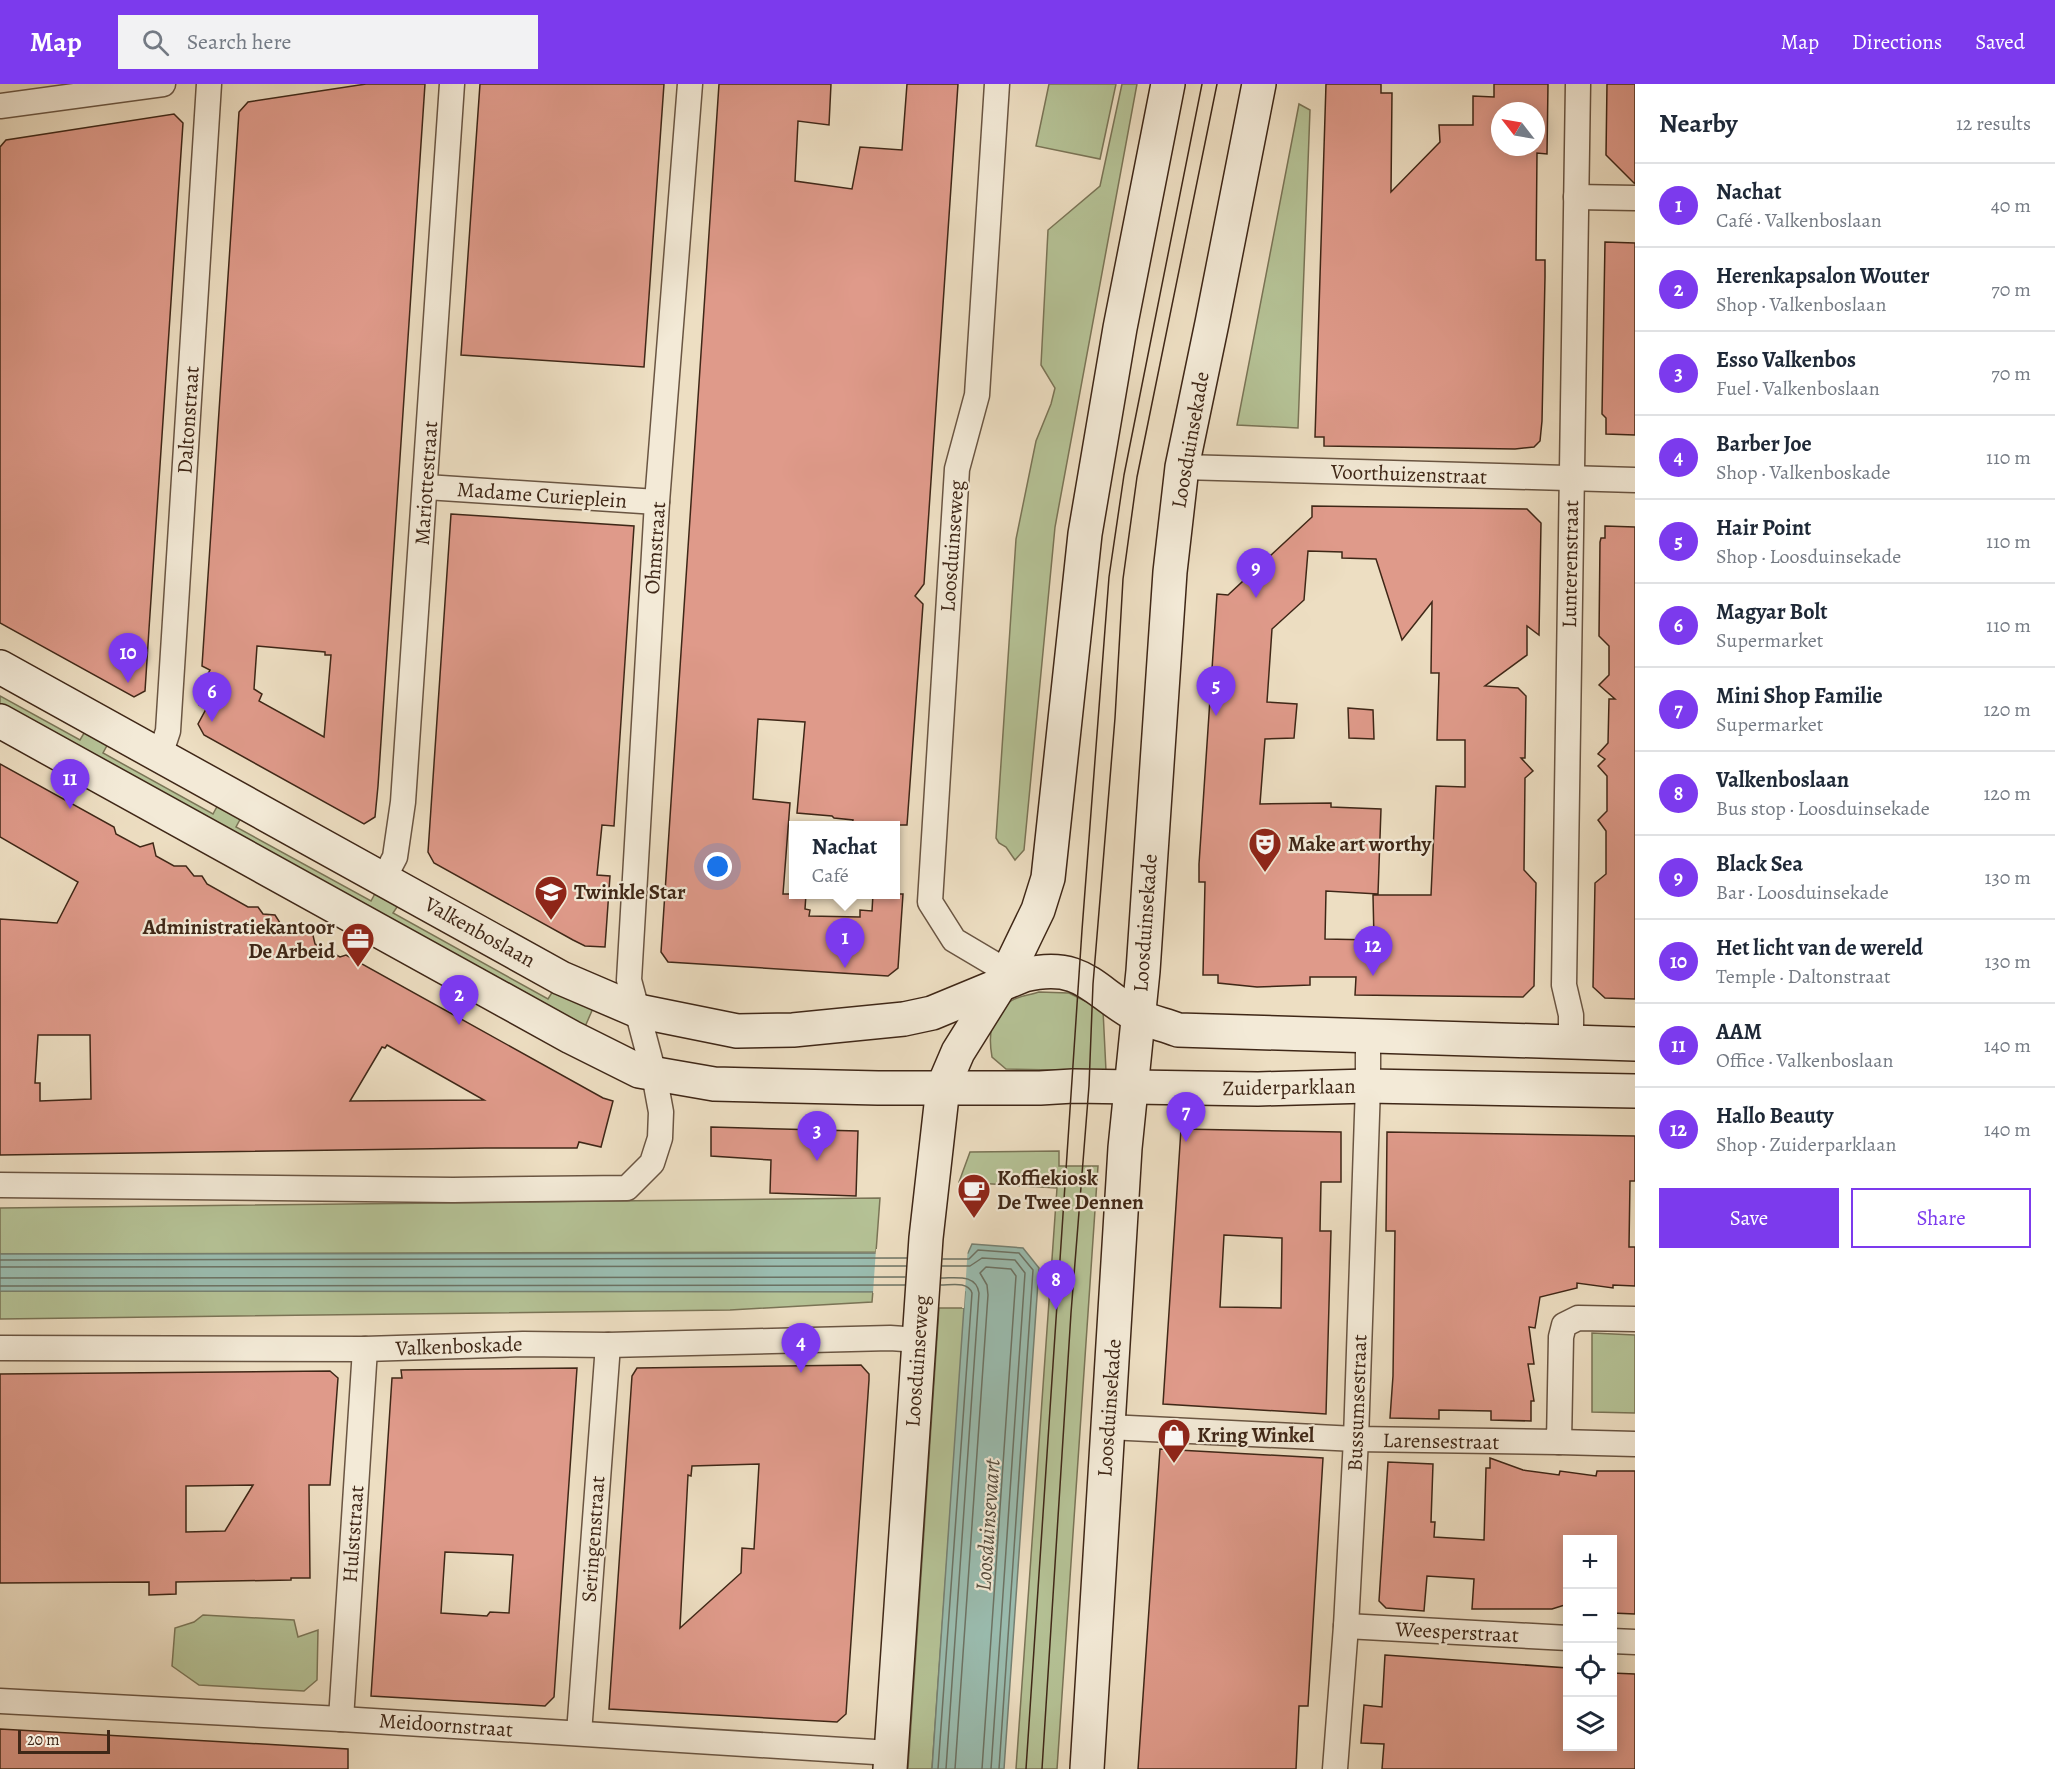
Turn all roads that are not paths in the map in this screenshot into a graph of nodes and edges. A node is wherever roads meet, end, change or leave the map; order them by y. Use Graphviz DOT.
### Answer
graph roads {
  1 [pos="163,84"];
  2 [pos="209,84"];
  3 [pos="452,84"];
  4 [pos="690,84"];
  5 [pos="997,84"];
  6 [pos="1168,84"];
  7 [pos="1258,84"];
  8 [pos="1578,84"];
  9 [pos="0,106"];
  10 [pos="1576,197"];
  11 [pos="1635,198"];
  12 [pos="1182,467"];
  13 [pos="1572,478"];
  14 [pos="1635,480"];
  15 [pos="426,488"];
  16 [pos="657,502"];
  17 [pos="0,667"];
  18 [pos="0,721"];
  19 [pos="160,755"];
  20 [pos="384,878"];
  21 [pos="1005,977"];
  22 [pos="638,1011"];
  23 [pos="1139,1016"];
  24 [pos="1571,1029"];
  25 [pos="1368,1036"];
  26 [pos="1635,1044"];
  27 [pos="654,1074"];
  28 [pos="1368,1086"];
  29 [pos="942,1087"];
  30 [pos="1131,1087"];
  31 [pos="1635,1091"];
  32 [pos="0,1185"];
  33 [pos="1635,1319"];
  34 [pos="919,1340"];
  35 [pos="608,1345"];
  36 [pos="0,1348"];
  37 [pos="365,1349"];
  38 [pos="1108,1427"];
  39 [pos="1356,1439"];
  40 [pos="1558,1442"];
  41 [pos="1635,1444"];
  42 [pos="1346,1626"];
  43 [pos="1563,1638"];
  44 [pos="1617,1641"];
  45 [pos="1635,1642"];
  46 [pos="0,1701"];
  47 [pos="341,1719"];
  48 [pos="579,1733"];
  49 [pos="891,1761"];
  50 [pos="1088,1769"];
  51 [pos="1335,1769"];
  1 -- 9 [label="street"];
  2 -- 19 [label="street, Daltonstraat"];
  3 -- 15 [label="street, Mariottestraat"];
  4 -- 16 [label="street, Ohmstraat"];
  5 -- 21 [label="street, Loosduinseweg"];
  6 -- 21 [label="main road, Loosduinseweg"];
  7 -- 12 [label="main road, Loosduinsekade"];
  8 -- 10 [label="street, Lunterenstraat"];
  10 -- 11 [label="street"];
  10 -- 13 [label="street, Lunterenstraat"];
  12 -- 13 [label="street, Voorthuizenstraat"];
  12 -- 23 [label="main road, Loosduinsekade"];
  13 -- 14 [label="street, Voorthuizenstraat"];
  13 -- 24 [label="street, Lunterenstraat"];
  15 -- 16 [label="street, Madame Curieplein"];
  15 -- 20 [label="street, Mariottestraat"];
  16 -- 22 [label="street, Ohmstraat"];
  17 -- 19 [label="main road, Valkenboslaan"];
  18 -- 27 [label="main road"];
  19 -- 20 [label="main road, Valkenboslaan"];
  20 -- 22 [label="main road, Valkenboslaan"];
  21 -- 22 [label="main road, Valkenboslaan"];
  21 -- 23 [label="main road"];
  21 -- 29 [label="main road, Loosduinseweg"];
  22 -- 27 [label="street, Ohmstraat"];
  23 -- 25 [label="main road"];
  23 -- 30 [label="main road, Loosduinsekade"];
  24 -- 25 [label="main road"];
  24 -- 26 [label="main road"];
  25 -- 28 [label="street, Bussumsestraat"];
  27 -- 29 [label="main road"];
  27 -- 32 [label="street"];
  28 -- 30 [label="main road, Zuiderparklaan"];
  28 -- 31 [label="main road, Zuiderparklaan"];
  28 -- 39 [label="street, Bussumsestraat"];
  29 -- 30 [label="main road, Zuiderparklaan"];
  29 -- 34 [label="main road, Loosduinseweg"];
  30 -- 38 [label="main road, Loosduinsekade"];
  33 -- 40 [label="street"];
  34 -- 35 [label="street, Valkenboskade"];
  34 -- 49 [label="main road, Loosduinseweg"];
  35 -- 37 [label="street, Valkenboskade"];
  35 -- 48 [label="street, Seringenstraat"];
  36 -- 37 [label="street, Valkenboskade"];
  37 -- 47 [label="street, Hulststraat"];
  38 -- 39 [label="street, Larensestraat"];
  38 -- 50 [label="main road, Loosduinsekade"];
  39 -- 40 [label="street, Larensestraat"];
  39 -- 42 [label="street, Bussumsestraat"];
  40 -- 41 [label="street, Larensestraat"];
  42 -- 43 [label="street, Weesperstraat"];
  42 -- 51 [label="street, Bussumsestraat"];
  44 -- 45 [label="street"];
  46 -- 47 [label="street, Meidoornstraat"];
  47 -- 48 [label="street, Meidoornstraat"];
  48 -- 49 [label="street, Meidoornstraat"];
}
